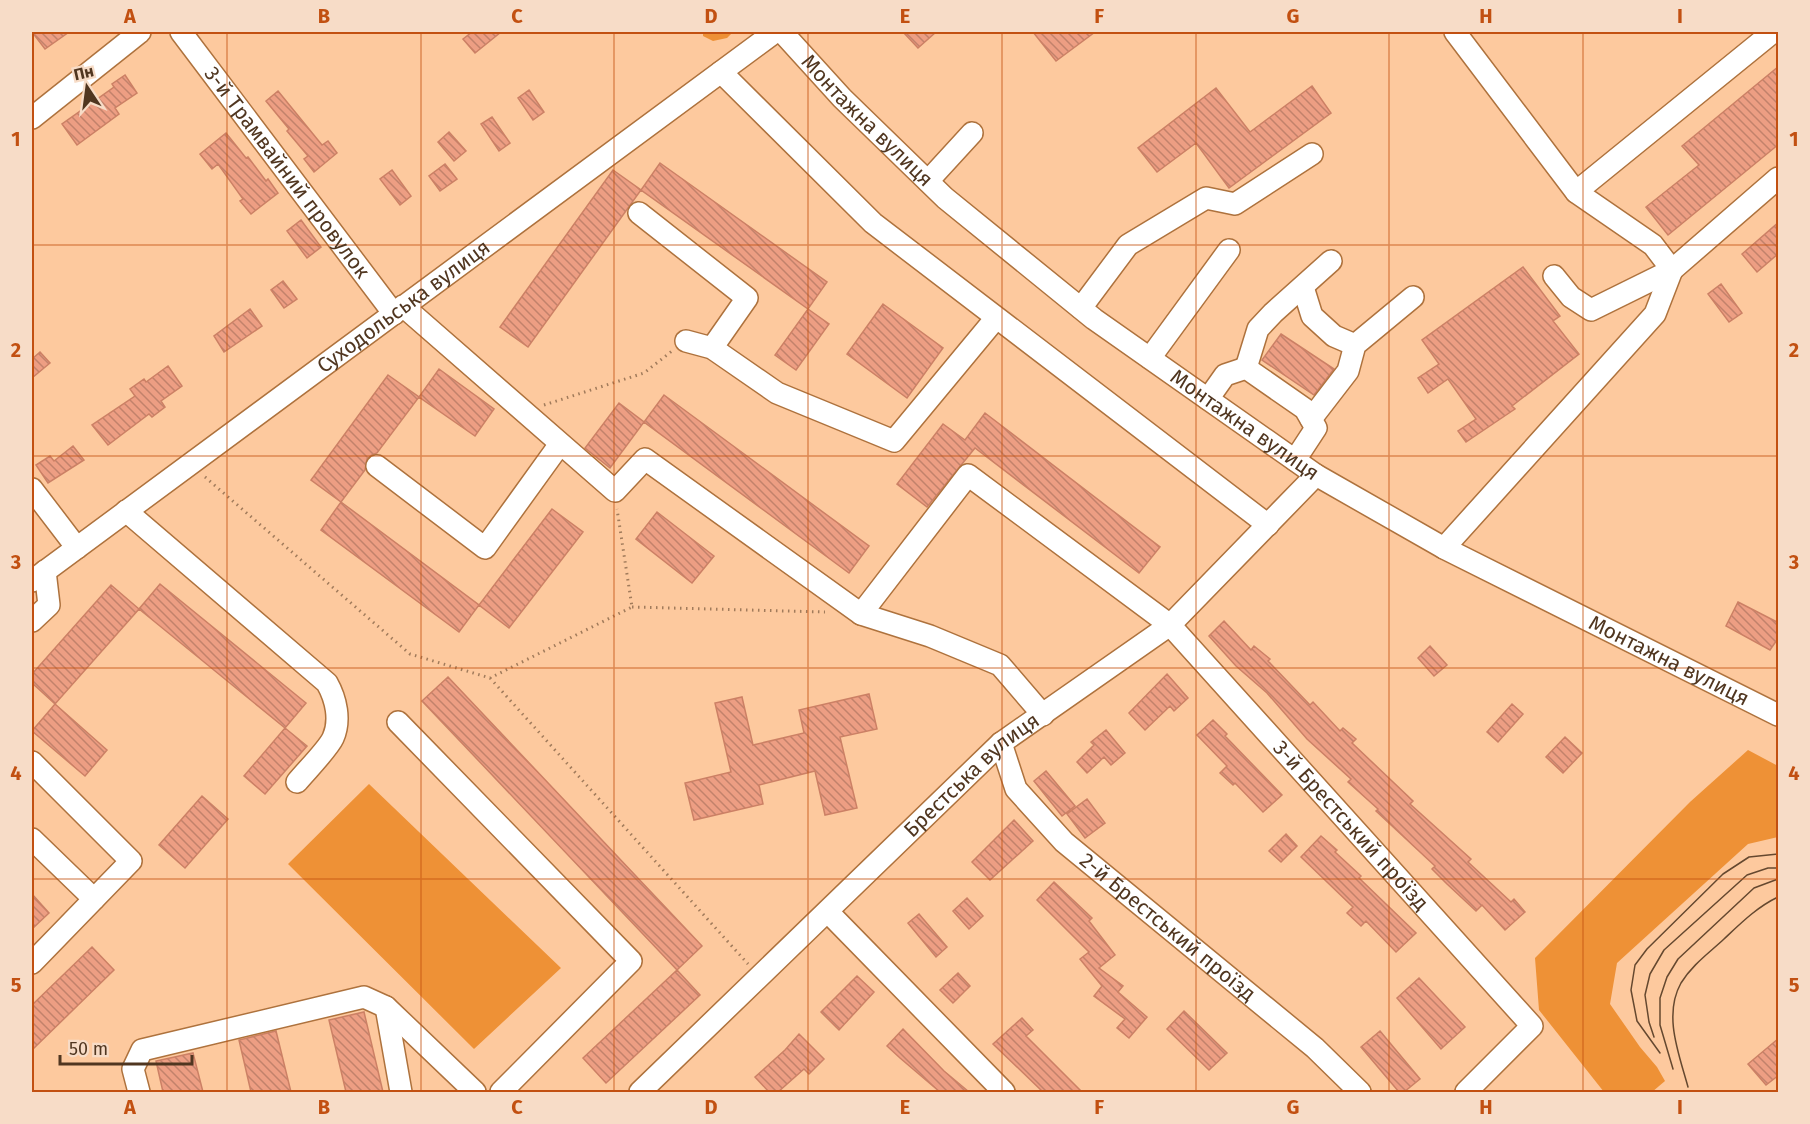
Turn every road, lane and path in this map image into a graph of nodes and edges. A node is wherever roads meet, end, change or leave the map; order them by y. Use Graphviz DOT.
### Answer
graph roads {
  1 [pos="140,32"];
  2 [pos="181,32"];
  3 [pos="775,32"];
  4 [pos="782,32"];
  5 [pos="1455,32"];
  6 [pos="1773,32"];
  7 [pos="721,72"];
  8 [pos="32,117"];
  9 [pos="972,133"];
  10 [pos="1312,154"];
  11 [pos="1779,178"];
  12 [pos="928,181"];
  13 [pos="1576,192"];
  14 [pos="639,213"];
  15 [pos="1229,250"];
  16 [pos="1331,261"];
  17 [pos="1672,270"];
  18 [pos="1554,276"];
  19 [pos="1303,287"];
  20 [pos="1413,297"];
  21 [pos="1081,308"];
  22 [pos="398,310"];
  23 [pos="996,318"];
  24 [pos="686,341"];
  25 [pos="1355,345"];
  26 [pos="712,348"];
  27 [pos="1150,358"];
  28 [pos="1246,368"];
  29 [pos="1208,399"];
  30 [pos="524,412"];
  31 [pos="1311,419"];
  32 [pos="560,444"];
  33 [pos="1295,460"];
  34 [pos="190,464"];
  35 [pos="377,466"];
  36 [pos="1316,475"];
  37 [pos="32,489"];
  38 [pos="615,491"];
  39 [pos="126,511"];
  40 [pos="1268,525"];
  41 [pos="77,548"];
  42 [pos="1444,548"];
  43 [pos="38,576"];
  44 [pos="632,607"];
  45 [pos="826,613"];
  46 [pos="861,614"];
  47 [pos="32,621"];
  48 [pos="1170,625"];
  49 [pos="490,678"];
  50 [pos="1043,715"];
  51 [pos="1779,715"];
  52 [pos="398,723"];
  53 [pos="1001,743"];
  54 [pos="32,762"];
  55 [pos="297,782"];
  56 [pos="32,838"];
  57 [pos="94,899"];
  58 [pos="828,912"];
  59 [pos="32,963"];
  60 [pos="750,966"];
  61 [pos="386,1007"];
  62 [pos="652,1089"];
  63 [pos="138,1092"];
  64 [pos="401,1092"];
  65 [pos="475,1092"];
  66 [pos="501,1092"];
  67 [pos="1004,1092"];
  68 [pos="1360,1092"];
  69 [pos="1466,1092"];
  1 -- 8 [label="street"];
  2 -- 22 [label="street, 3-й Трамвайний провулок"];
  3 -- 7 [label="street, Суходольська вулиця"];
  4 -- 12 [label="street, Монтажна вулиця"];
  5 -- 13 [label="street"];
  6 -- 13 [label="street"];
  7 -- 22 [label="street, Суходольська вулиця"];
  7 -- 23 [label="street"];
  9 -- 12 [label="street"];
  10 -- 21 [label="street"];
  11 -- 17 [label="street"];
  12 -- 21 [label="street, Монтажна вулиця"];
  13 -- 17 [label="street"];
  14 -- 26 [label="street"];
  15 -- 27 [label="street"];
  16 -- 19 [label="street"];
  17 -- 18 [label="street"];
  17 -- 42 [label="street"];
  19 -- 25 [label="street"];
  19 -- 28 [label="street"];
  20 -- 25 [label="street"];
  21 -- 27 [label="street, Монтажна вулиця"];
  22 -- 30 [label="street, 3-й Трамвайний провулок"];
  22 -- 34 [label="street, Суходольська вулиця"];
  23 -- 26 [label="street"];
  23 -- 40 [label="street"];
  24 -- 26 [label="street"];
  24 -- 30 [label="path"];
  25 -- 31 [label="street"];
  27 -- 29 [label="street, Монтажна вулиця"];
  28 -- 29 [label="street"];
  28 -- 31 [label="street"];
  29 -- 33 [label="street, Монтажна вулиця"];
  30 -- 32 [label="street, 3-й Трамвайний провулок"];
  31 -- 33 [label="street"];
  32 -- 35 [label="street"];
  32 -- 38 [label="street, 3-й Трамвайний провулок"];
  33 -- 36 [label="street, Монтажна вулиця"];
  34 -- 39 [label="street, Суходольська вулиця"];
  34 -- 49 [label="path"];
  36 -- 40 [label="street, Брестська вулиця"];
  36 -- 42 [label="street, Монтажна вулиця"];
  37 -- 41 [label="street"];
  38 -- 44 [label="path"];
  38 -- 46 [label="street"];
  39 -- 41 [label="street, Суходольська вулиця"];
  39 -- 55 [label="street"];
  40 -- 48 [label="street, Брестська вулиця"];
  41 -- 43 [label="street, Суходольська вулиця"];
  42 -- 51 [label="street, Монтажна вулиця"];
  43 -- 47 [label="street"];
  44 -- 45 [label="path"];
  44 -- 49 [label="path"];
  46 -- 48 [label="street, 3-й Брестський проїзд"];
  46 -- 50 [label="street"];
  48 -- 50 [label="street, Брестська вулиця"];
  48 -- 69 [label="street, 3-й Брестський проїзд"];
  49 -- 60 [label="path"];
  50 -- 53 [label="street, Брестська вулиця"];
  52 -- 66 [label="street"];
  53 -- 58 [label="street, Брестська вулиця"];
  53 -- 68 [label="street, 2-й Брестський проїзд"];
  54 -- 57 [label="street"];
  56 -- 57 [label="street"];
  57 -- 59 [label="street"];
  58 -- 62 [label="street, Брестська вулиця"];
  58 -- 67 [label="street"];
  61 -- 63 [label="street"];
  61 -- 64 [label="street"];
  61 -- 65 [label="street"];
}
